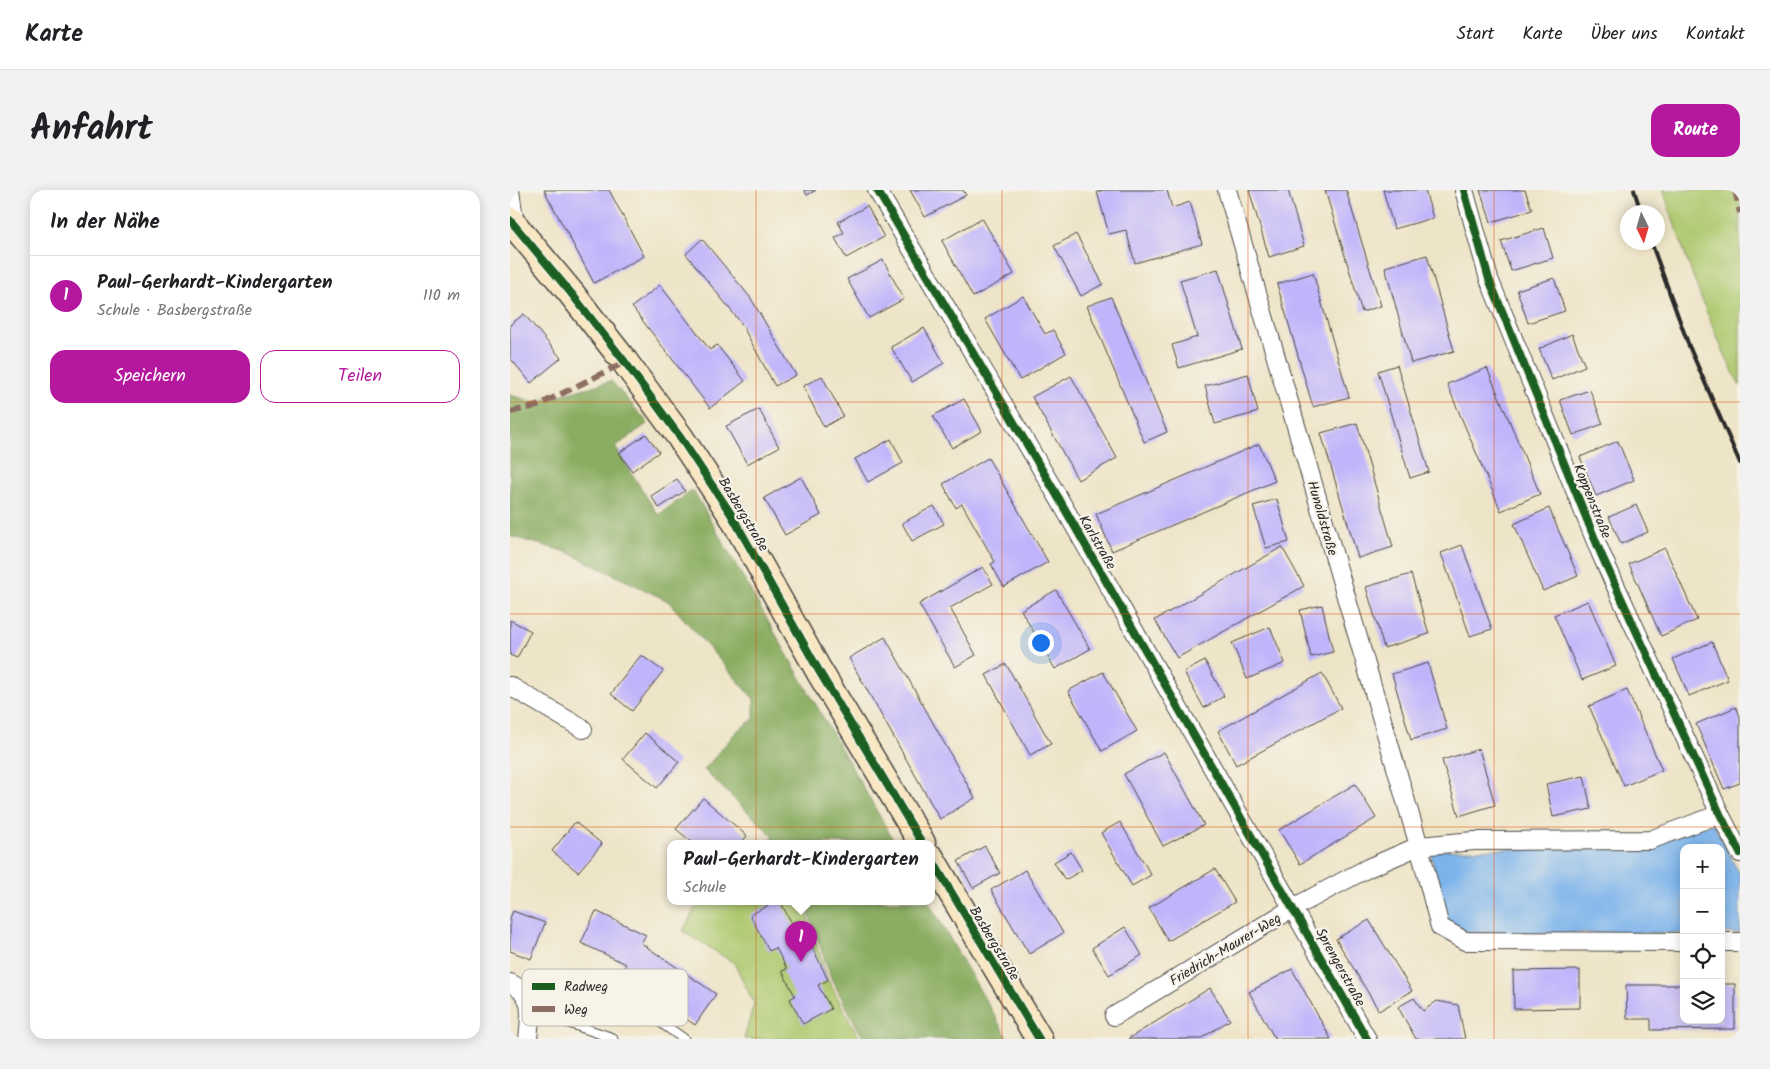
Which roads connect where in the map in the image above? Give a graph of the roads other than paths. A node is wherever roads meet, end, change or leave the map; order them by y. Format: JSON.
{"nodes":[{"id":1,"x":877,"y":190,"type":"edge"},
{"id":2,"x":1227,"y":190,"type":"edge"},
{"id":3,"x":1464,"y":190,"type":"edge"},
{"id":4,"x":510,"y":191,"type":"edge"},
{"id":5,"x":512,"y":222,"type":"edge"},
{"id":6,"x":510,"y":686,"type":"edge"},
{"id":7,"x":583,"y":729,"type":"dead end"},
{"id":8,"x":1720,"y":814,"type":"junction"},
{"id":9,"x":920,"y":840,"type":"edge"},
{"id":10,"x":1419,"y":846,"type":"junction"},
{"id":11,"x":1740,"y":853,"type":"edge"},
{"id":12,"x":935,"y":865,"type":"edge"},
{"id":13,"x":1293,"y":908,"type":"junction"},
{"id":14,"x":1680,"y":942,"type":"edge"},
{"id":15,"x":1725,"y":942,"type":"edge"},
{"id":16,"x":1740,"y":942,"type":"edge"},
{"id":17,"x":510,"y":983,"type":"edge"},
{"id":18,"x":522,"y":993,"type":"edge"},
{"id":19,"x":1114,"y":1016,"type":"dead end"},
{"id":20,"x":528,"y":1026,"type":"edge"},
{"id":21,"x":585,"y":1026,"type":"edge"},
{"id":22,"x":666,"y":1026,"type":"edge"},
{"id":23,"x":528,"y":1039,"type":"edge"},
{"id":24,"x":613,"y":1039,"type":"edge"},
{"id":25,"x":684,"y":1039,"type":"edge"},
{"id":26,"x":1039,"y":1039,"type":"edge"},
{"id":27,"x":1367,"y":1039,"type":"edge"}],
"edges":[{"from":1,"to":13,"type":"street","name":"Karlstraße"},
{"from":2,"to":10,"type":"street","name":"Hunoldstraße"},
{"from":3,"to":8,"type":"street","name":"Koppenstraße"},
{"from":4,"to":5,"type":"street","name":"Basbergstraße"},
{"from":5,"to":9,"type":"main road","name":"Basbergstraße"},
{"from":6,"to":7,"type":"street"},
{"from":8,"to":10,"type":"street","name":"Friedrich-Maurer-Weg"},
{"from":8,"to":11,"type":"street"},
{"from":10,"to":13,"type":"street","name":"Friedrich-Maurer-Weg"},
{"from":10,"to":14,"type":"street"},
{"from":12,"to":26,"type":"main road","name":"Basbergstraße"},
{"from":13,"to":19,"type":"street","name":"Friedrich-Maurer-Weg"},
{"from":13,"to":27,"type":"street","name":"Sprengerstraße"},
{"from":15,"to":16,"type":"street"},
{"from":17,"to":18,"type":"street"},
{"from":20,"to":23,"type":"street"},
{"from":21,"to":24,"type":"lane"},
{"from":22,"to":25,"type":"lane"}]}
